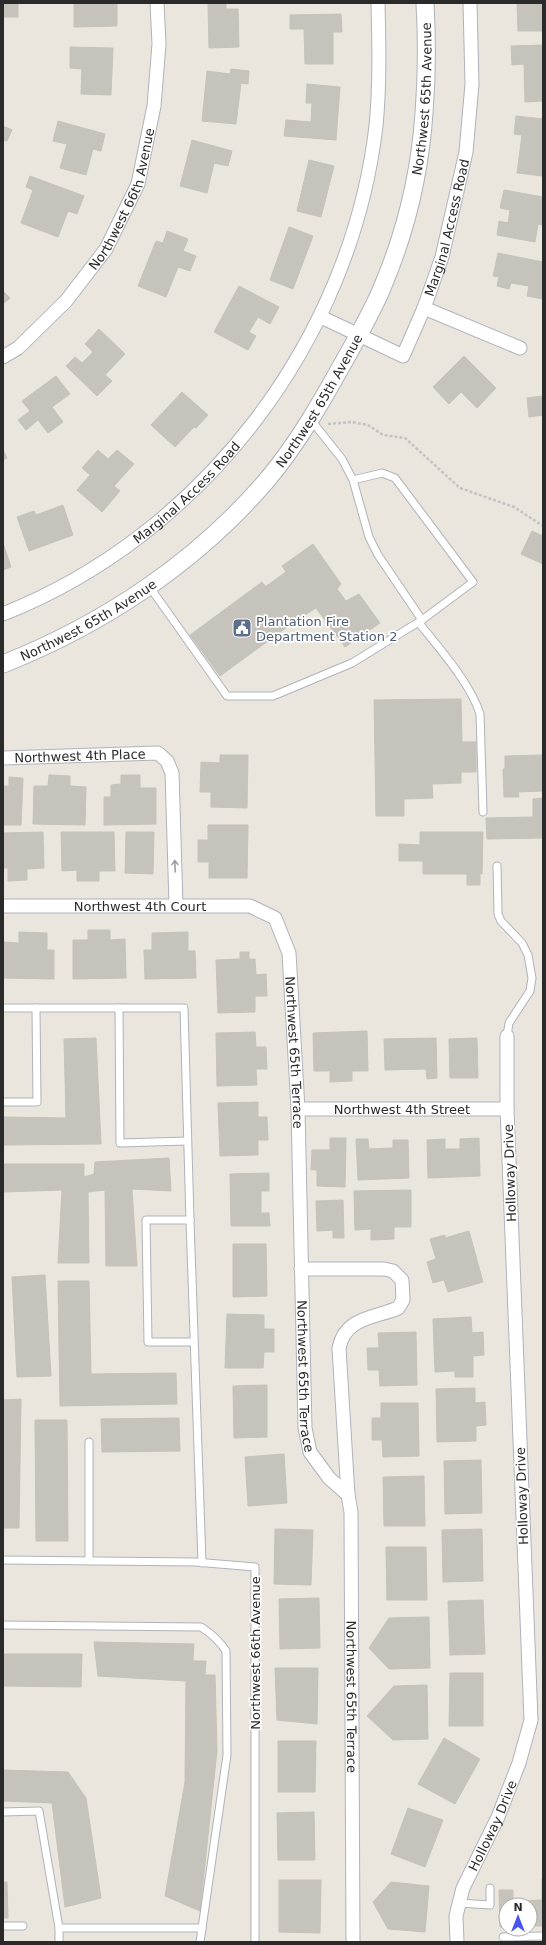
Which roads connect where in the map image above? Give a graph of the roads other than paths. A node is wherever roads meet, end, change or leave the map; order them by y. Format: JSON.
{"nodes":[{"id":1,"x":157,"y":3,"type":"edge"},
{"id":2,"x":378,"y":3,"type":"edge"},
{"id":3,"x":425,"y":3,"type":"edge"},
{"id":4,"x":470,"y":3,"type":"edge"},
{"id":5,"x":424,"y":308,"type":"junction"},
{"id":6,"x":321,"y":317,"type":"junction"},
{"id":7,"x":359,"y":335,"type":"junction"},
{"id":8,"x":520,"y":348,"type":"dead end"},
{"id":9,"x":3,"y":357,"type":"edge"},
{"id":10,"x":311,"y":420,"type":"junction"},
{"id":11,"x":353,"y":480,"type":"junction"},
{"id":12,"x":149,"y":586,"type":"junction"},
{"id":13,"x":3,"y":614,"type":"edge"},
{"id":14,"x":420,"y":621,"type":"junction"},
{"id":15,"x":3,"y":664,"type":"edge"},
{"id":16,"x":3,"y":758,"type":"edge"},
{"id":17,"x":483,"y":812,"type":"dead end"},
{"id":18,"x":497,"y":866,"type":"dead end"},
{"id":19,"x":3,"y":906,"type":"edge"},
{"id":20,"x":176,"y":906,"type":"junction"},
{"id":21,"x":275,"y":918,"type":"joint"},
{"id":22,"x":3,"y":1008,"type":"edge"},
{"id":23,"x":36,"y":1008,"type":"junction"},
{"id":24,"x":119,"y":1008,"type":"junction"},
{"id":25,"x":507,"y":1036,"type":"joint"},
{"id":26,"x":3,"y":1102,"type":"edge"},
{"id":27,"x":298,"y":1109,"type":"junction"},
{"id":28,"x":507,"y":1109,"type":"junction"},
{"id":29,"x":187,"y":1141,"type":"junction"},
{"id":30,"x":190,"y":1220,"type":"junction"},
{"id":31,"x":301,"y":1269,"type":"junction"},
{"id":32,"x":194,"y":1342,"type":"junction"},
{"id":33,"x":89,"y":1442,"type":"dead end"},
{"id":34,"x":348,"y":1495,"type":"junction"},
{"id":35,"x":3,"y":1560,"type":"edge"},
{"id":36,"x":89,"y":1561,"type":"junction"},
{"id":37,"x":202,"y":1563,"type":"junction"},
{"id":38,"x":3,"y":1625,"type":"edge"},
{"id":39,"x":3,"y":1812,"type":"edge"},
{"id":40,"x":490,"y":1888,"type":"dead end"},
{"id":41,"x":459,"y":1903,"type":"junction"},
{"id":42,"x":3,"y":1926,"type":"edge"},
{"id":43,"x":24,"y":1926,"type":"dead end"},
{"id":44,"x":59,"y":1928,"type":"junction"},
{"id":45,"x":202,"y":1928,"type":"junction"},
{"id":46,"x":543,"y":1937,"type":"edge"},
{"id":47,"x":59,"y":1942,"type":"edge"},
{"id":48,"x":200,"y":1942,"type":"edge"},
{"id":49,"x":254,"y":1942,"type":"edge"},
{"id":50,"x":353,"y":1942,"type":"edge"},
{"id":51,"x":457,"y":1942,"type":"edge"},
{"id":52,"x":539,"y":1942,"type":"edge"}],
"edges":[{"from":1,"to":9,"type":"street","name":"Northwest 66th Avenue"},
{"from":2,"to":6,"type":"street","name":"Marginal Access Road"},
{"from":3,"to":7,"type":"street","name":"Northwest 65th Avenue"},
{"from":4,"to":5,"type":"street","name":"Marginal Access Road"},
{"from":5,"to":7,"type":"street","name":"Marginal Access Road"},
{"from":5,"to":8,"type":"street"},
{"from":6,"to":7,"type":"street","name":"Marginal Access Road"},
{"from":6,"to":13,"type":"street","name":"Marginal Access Road"},
{"from":7,"to":10,"type":"street","name":"Northwest 65th Avenue"},
{"from":10,"to":11,"type":"lane"},
{"from":10,"to":12,"type":"street","name":"Northwest 65th Avenue"},
{"from":11,"to":14,"type":"lane"},
{"from":11,"to":14,"type":"lane"},
{"from":12,"to":14,"type":"lane"},
{"from":12,"to":15,"type":"street","name":"Northwest 65th Avenue"},
{"from":14,"to":17,"type":"lane"},
{"from":20,"to":16,"type":"street","name":"Northwest 4th Place","one_way":true},
{"from":18,"to":25,"type":"lane"},
{"from":19,"to":20,"type":"street","name":"Northwest 4th Court"},
{"from":20,"to":21,"type":"street","name":"Northwest 4th Court"},
{"from":21,"to":27,"type":"street","name":"Northwest 65th Terrace"},
{"from":22,"to":23,"type":"lane"},
{"from":23,"to":24,"type":"lane"},
{"from":23,"to":26,"type":"lane"},
{"from":24,"to":29,"type":"lane"},
{"from":24,"to":29,"type":"lane"},
{"from":25,"to":28,"type":"street","name":"Holloway Drive"},
{"from":27,"to":28,"type":"street","name":"Northwest 4th Street"},
{"from":27,"to":31,"type":"street","name":"Northwest 65th Terrace"},
{"from":28,"to":41,"type":"street","name":"Holloway Drive"},
{"from":29,"to":30,"type":"lane"},
{"from":30,"to":32,"type":"lane"},
{"from":30,"to":32,"type":"lane"},
{"from":31,"to":34,"type":"street","name":"Northwest 65th Terrace"},
{"from":31,"to":34,"type":"street"},
{"from":32,"to":37,"type":"lane"},
{"from":33,"to":36,"type":"lane"},
{"from":34,"to":50,"type":"street","name":"Northwest 65th Terrace"},
{"from":35,"to":36,"type":"lane","name":"Northwest 66th Avenue"},
{"from":36,"to":37,"type":"lane","name":"Northwest 66th Avenue"},
{"from":37,"to":49,"type":"lane","name":"Northwest 66th Avenue"},
{"from":38,"to":45,"type":"lane"},
{"from":39,"to":44,"type":"lane"},
{"from":40,"to":41,"type":"lane"},
{"from":41,"to":51,"type":"street","name":"Holloway Drive"},
{"from":42,"to":43,"type":"lane"},
{"from":44,"to":45,"type":"lane"},
{"from":44,"to":47,"type":"lane"},
{"from":45,"to":48,"type":"lane"},
{"from":46,"to":52,"type":"lane"}]}
